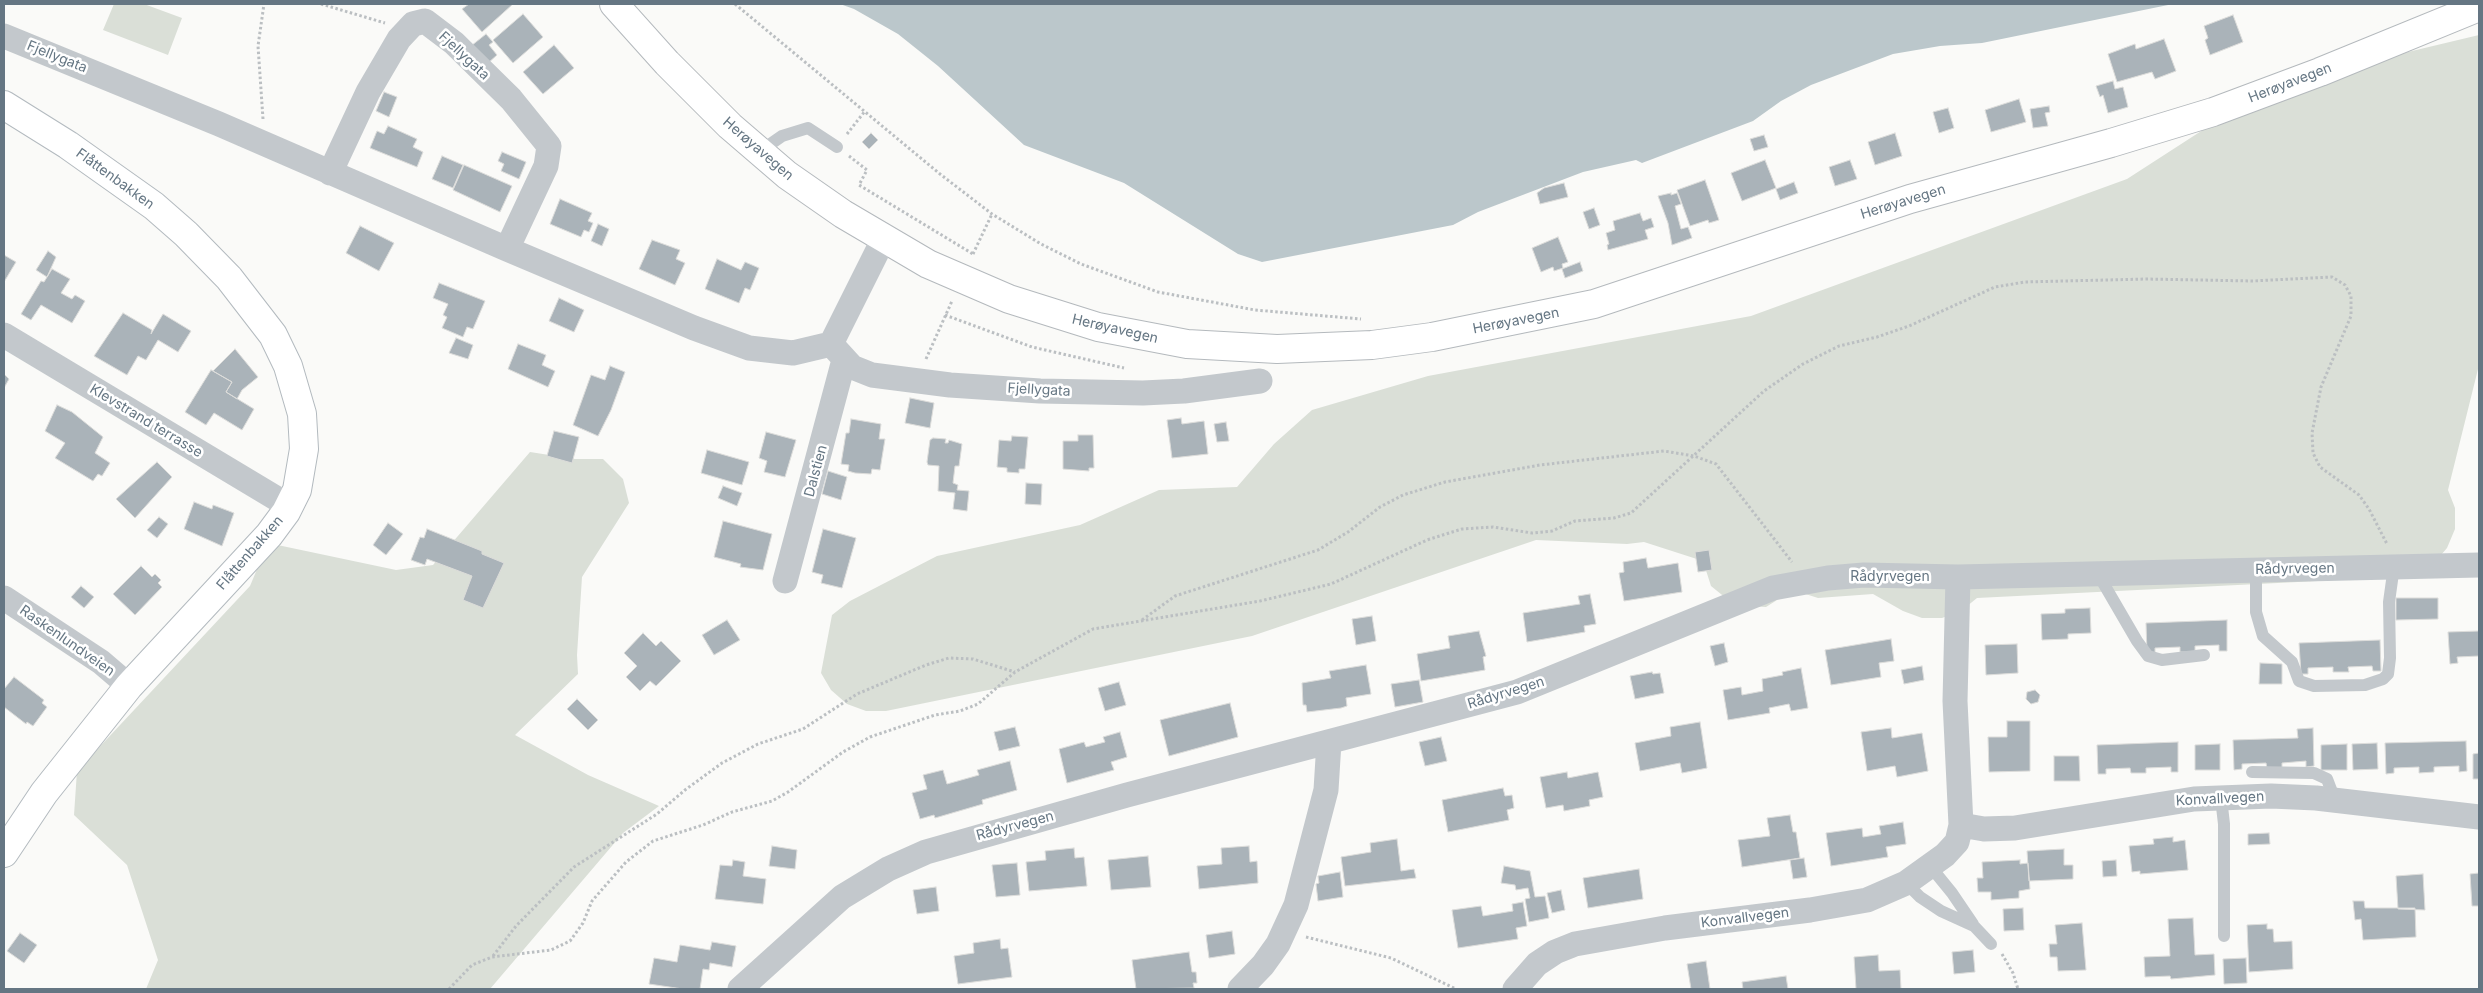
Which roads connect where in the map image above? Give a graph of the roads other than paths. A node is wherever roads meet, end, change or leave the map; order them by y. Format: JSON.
{"nodes":[{"id":1,"x":614,"y":4,"type":"edge"},
{"id":2,"x":2479,"y":7,"type":"edge"},
{"id":3,"x":4,"y":36,"type":"edge"},
{"id":4,"x":4,"y":105,"type":"edge"},
{"id":5,"x":837,"y":146,"type":"road end"},
{"id":6,"x":759,"y":152,"type":"junction"},
{"id":7,"x":330,"y":173,"type":"junction"},
{"id":8,"x":883,"y":240,"type":"junction"},
{"id":9,"x":507,"y":249,"type":"junction"},
{"id":10,"x":4,"y":335,"type":"edge"},
{"id":11,"x":838,"y":352,"type":"junction"},
{"id":12,"x":1260,"y":382,"type":"dead end"},
{"id":13,"x":289,"y":506,"type":"junction"},
{"id":14,"x":2479,"y":565,"type":"edge"},
{"id":15,"x":2394,"y":566,"type":"junction"},
{"id":16,"x":2256,"y":570,"type":"junction"},
{"id":17,"x":2098,"y":574,"type":"junction"},
{"id":18,"x":1958,"y":578,"type":"junction"},
{"id":19,"x":785,"y":581,"type":"dead end"},
{"id":20,"x":4,"y":598,"type":"edge"},
{"id":21,"x":2204,"y":655,"type":"dead end"},
{"id":22,"x":129,"y":686,"type":"junction"},
{"id":23,"x":1329,"y":742,"type":"junction"},
{"id":24,"x":2252,"y":772,"type":"dead end"},
{"id":25,"x":2221,"y":798,"type":"junction"},
{"id":26,"x":2335,"y":800,"type":"junction"},
{"id":27,"x":2479,"y":817,"type":"edge"},
{"id":28,"x":1961,"y":825,"type":"junction"},
{"id":29,"x":4,"y":853,"type":"edge"},
{"id":30,"x":1930,"y":866,"type":"junction"},
{"id":31,"x":1906,"y":884,"type":"junction"},
{"id":32,"x":1974,"y":926,"type":"junction"},
{"id":33,"x":2224,"y":936,"type":"dead end"},
{"id":34,"x":1991,"y":944,"type":"road end"},
{"id":35,"x":740,"y":989,"type":"edge"},
{"id":36,"x":1240,"y":989,"type":"edge"},
{"id":37,"x":1515,"y":989,"type":"edge"}],
"edges":[{"from":1,"to":6,"type":"main road","name":"Herøyavegen"},
{"from":2,"to":8,"type":"main road","name":"Herøyavegen"},
{"from":3,"to":7,"type":"street","name":"Fjellygata"},
{"from":4,"to":13,"type":"main road","name":"Flåttenbakken"},
{"from":5,"to":6,"type":"lane"},
{"from":6,"to":8,"type":"main road","name":"Herøyavegen"},
{"from":7,"to":9,"type":"street","name":"Fjellygata"},
{"from":7,"to":9,"type":"street","name":"Fjellygata"},
{"from":8,"to":11,"type":"street"},
{"from":9,"to":11,"type":"street","name":"Fjellygata"},
{"from":10,"to":13,"type":"street","name":"Klevstrand terrasse"},
{"from":11,"to":12,"type":"street","name":"Fjellygata"},
{"from":11,"to":19,"type":"street","name":"Dalstien"},
{"from":13,"to":22,"type":"main road","name":"Flåttenbakken"},
{"from":14,"to":15,"type":"street","name":"Rådyrvegen"},
{"from":15,"to":16,"type":"street","name":"Rådyrvegen"},
{"from":15,"to":16,"type":"lane"},
{"from":16,"to":17,"type":"street","name":"Rådyrvegen"},
{"from":17,"to":18,"type":"street","name":"Rådyrvegen"},
{"from":17,"to":21,"type":"lane"},
{"from":18,"to":23,"type":"street","name":"Rådyrvegen"},
{"from":18,"to":28,"type":"street","name":"Konvallvegen"},
{"from":20,"to":22,"type":"street","name":"Raskenlundveien"},
{"from":22,"to":29,"type":"main road","name":"Flåttenbakken"},
{"from":23,"to":35,"type":"street","name":"Rådyrvegen"},
{"from":23,"to":36,"type":"street"},
{"from":24,"to":26,"type":"lane"},
{"from":25,"to":26,"type":"street","name":"Konvallvegen"},
{"from":25,"to":28,"type":"street","name":"Konvallvegen"},
{"from":25,"to":33,"type":"lane"},
{"from":26,"to":27,"type":"street","name":"Konvallvegen"},
{"from":28,"to":30,"type":"street","name":"Konvallvegen"},
{"from":30,"to":31,"type":"street","name":"Konvallvegen"},
{"from":30,"to":32,"type":"lane"},
{"from":31,"to":32,"type":"lane"},
{"from":31,"to":37,"type":"street","name":"Konvallvegen"},
{"from":32,"to":34,"type":"lane"}]}
